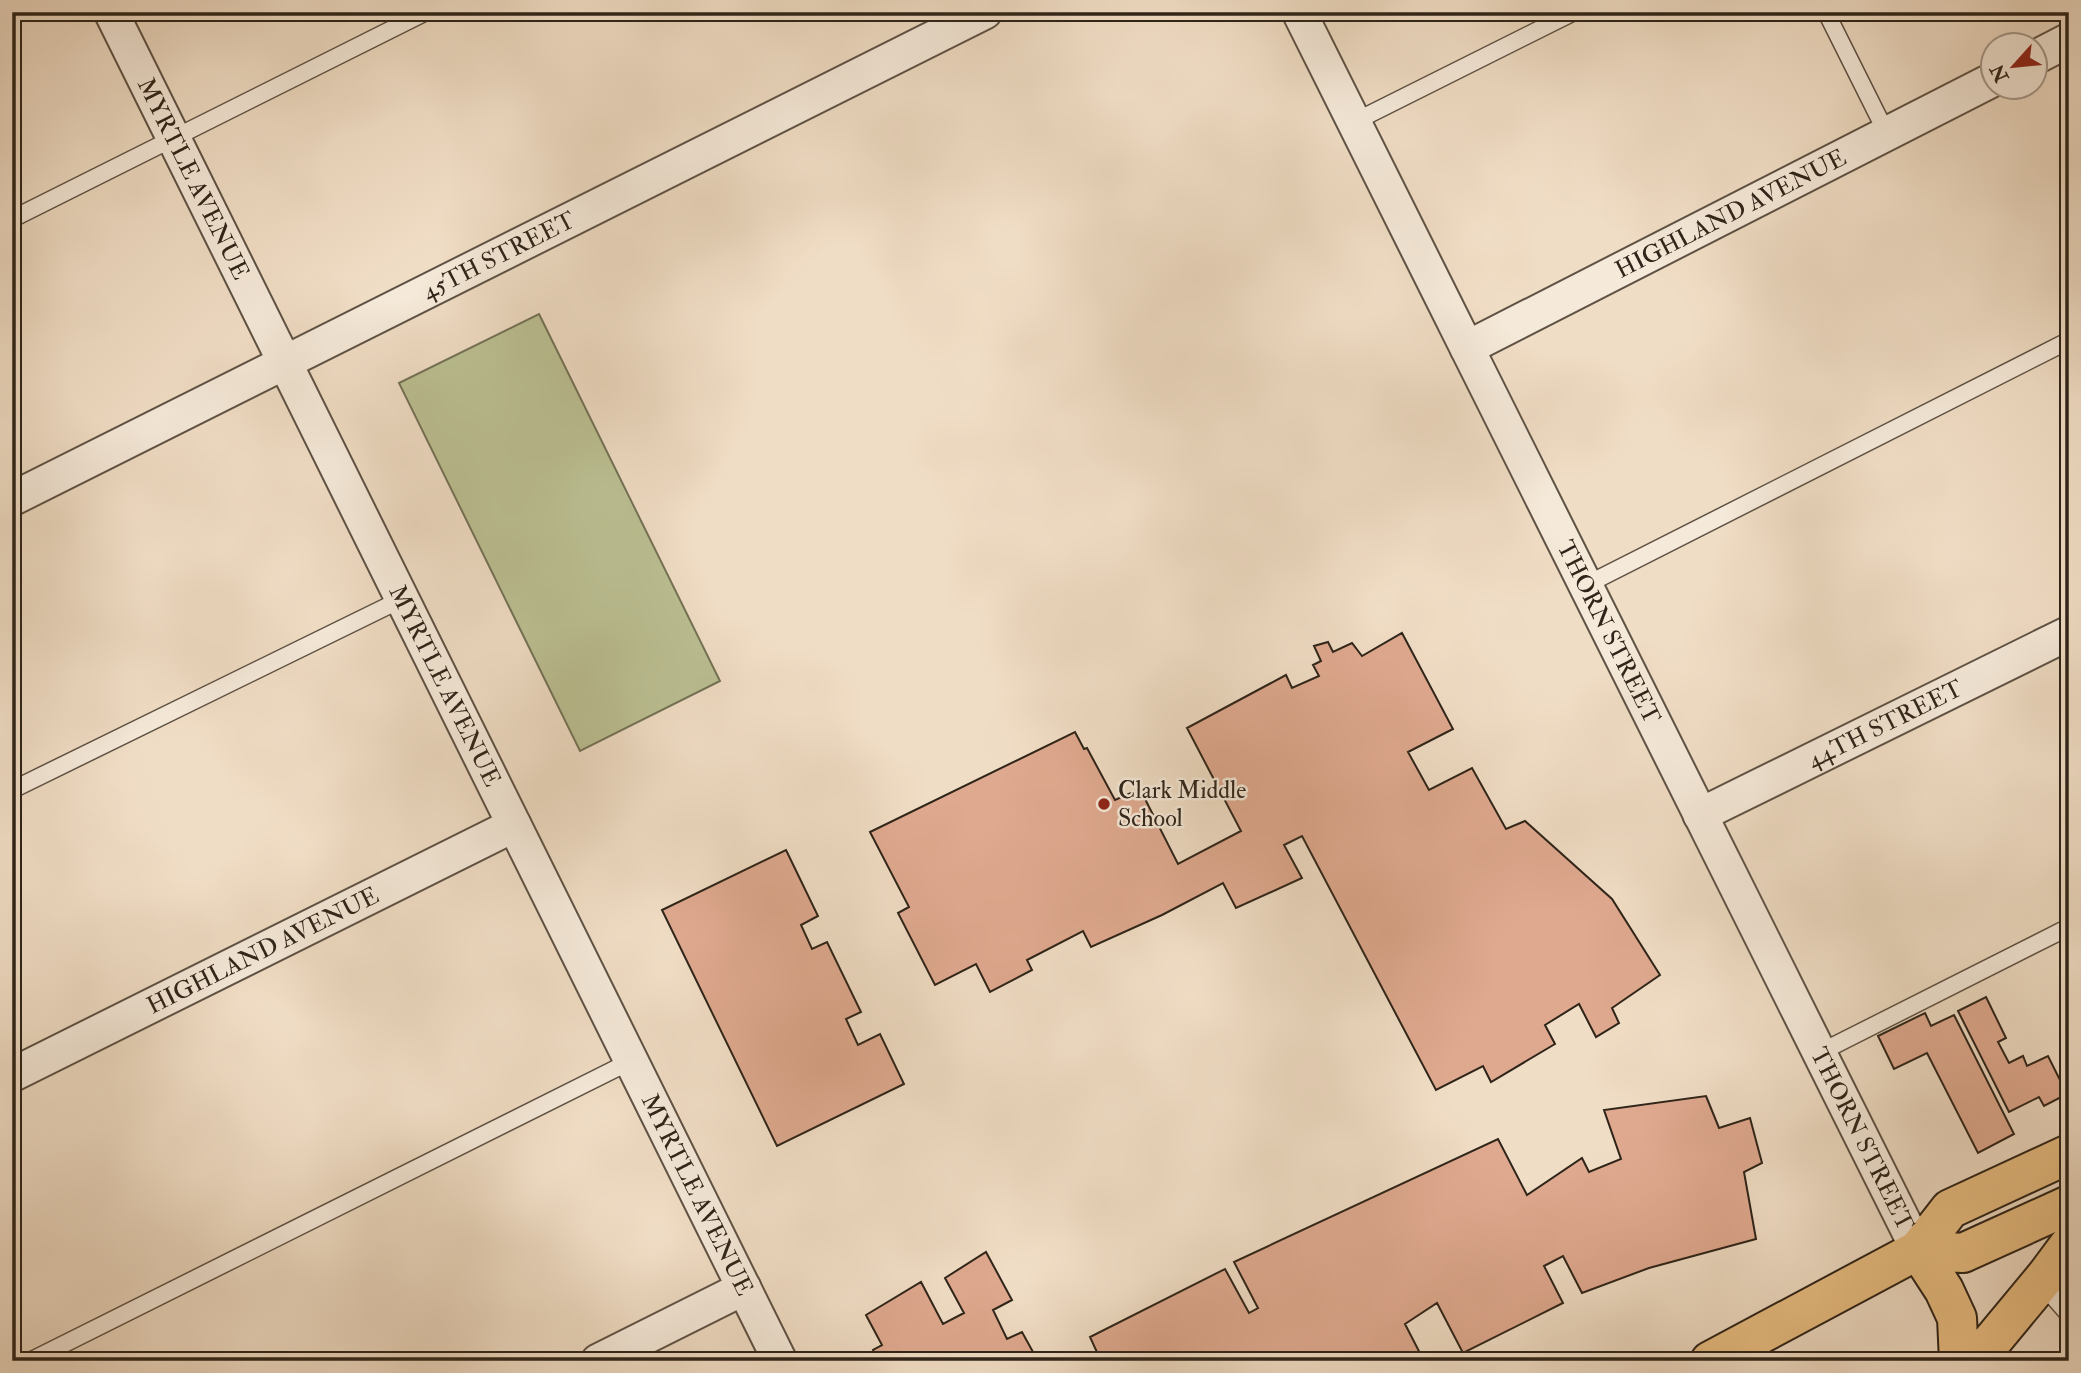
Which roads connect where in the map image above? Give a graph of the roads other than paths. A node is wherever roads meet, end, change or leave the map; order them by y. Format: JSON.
{"nodes":[{"id":1,"x":111,"y":12,"type":"edge"},
{"id":2,"x":426,"y":12,"type":"edge"},
{"id":3,"x":985,"y":12,"type":"edge"},
{"id":4,"x":1299,"y":12,"type":"edge"},
{"id":5,"x":1574,"y":12,"type":"edge"},
{"id":6,"x":1826,"y":12,"type":"edge"},
{"id":7,"x":2069,"y":40,"type":"edge"},
{"id":8,"x":2050,"y":50,"type":"edge"},
{"id":9,"x":1980,"y":86,"type":"edge"},
{"id":10,"x":1354,"y":122,"type":"junction"},
{"id":11,"x":1887,"y":134,"type":"junction"},
{"id":12,"x":174,"y":139,"type":"junction"},
{"id":13,"x":12,"y":219,"type":"edge"},
{"id":14,"x":2064,"y":343,"type":"dead end"},
{"id":15,"x":1467,"y":348,"type":"junction"},
{"id":16,"x":285,"y":363,"type":"junction"},
{"id":17,"x":12,"y":499,"type":"edge"},
{"id":18,"x":1586,"y":585,"type":"junction"},
{"id":19,"x":402,"y":599,"type":"junction"},
{"id":20,"x":2069,"y":633,"type":"edge"},
{"id":21,"x":12,"y":790,"type":"edge"},
{"id":22,"x":1700,"y":815,"type":"junction"},
{"id":23,"x":514,"y":825,"type":"junction"},
{"id":24,"x":2069,"y":927,"type":"edge"},
{"id":25,"x":1819,"y":1053,"type":"junction"},
{"id":26,"x":631,"y":1061,"type":"junction"},
{"id":27,"x":12,"y":1075,"type":"edge"},
{"id":28,"x":2069,"y":1154,"type":"edge"},
{"id":29,"x":2069,"y":1205,"type":"edge"},
{"id":30,"x":2069,"y":1245,"type":"edge"},
{"id":31,"x":1918,"y":1250,"type":"junction"},
{"id":32,"x":2046,"y":1276,"type":"junction"},
{"id":33,"x":744,"y":1289,"type":"junction"},
{"id":34,"x":2069,"y":1315,"type":"edge"},
{"id":35,"x":30,"y":1361,"type":"edge"},
{"id":36,"x":598,"y":1361,"type":"edge"},
{"id":37,"x":780,"y":1361,"type":"edge"},
{"id":38,"x":1710,"y":1361,"type":"edge"},
{"id":39,"x":1959,"y":1361,"type":"edge"},
{"id":40,"x":1974,"y":1361,"type":"edge"}],
"edges":[{"from":1,"to":12,"type":"street","name":"MYRTLE AVENUE"},
{"from":2,"to":12,"type":"lane"},
{"from":3,"to":16,"type":"street","name":"45TH STREET"},
{"from":4,"to":10,"type":"street","name":"THORN STREET"},
{"from":5,"to":10,"type":"lane"},
{"from":6,"to":11,"type":"lane"},
{"from":7,"to":8,"type":"street"},
{"from":9,"to":11,"type":"street","name":"HIGHLAND AVENUE"},
{"from":10,"to":15,"type":"street","name":"THORN STREET"},
{"from":11,"to":15,"type":"street","name":"HIGHLAND AVENUE"},
{"from":12,"to":13,"type":"lane"},
{"from":12,"to":16,"type":"street","name":"MYRTLE AVENUE"},
{"from":14,"to":18,"type":"lane"},
{"from":15,"to":18,"type":"street","name":"THORN STREET"},
{"from":16,"to":17,"type":"street","name":"45TH STREET"},
{"from":16,"to":19,"type":"street","name":"MYRTLE AVENUE"},
{"from":18,"to":22,"type":"street","name":"THORN STREET"},
{"from":19,"to":21,"type":"lane"},
{"from":19,"to":23,"type":"street","name":"MYRTLE AVENUE"},
{"from":20,"to":22,"type":"street","name":"44TH STREET"},
{"from":22,"to":25,"type":"street","name":"THORN STREET"},
{"from":23,"to":26,"type":"street","name":"MYRTLE AVENUE"},
{"from":23,"to":27,"type":"street","name":"HIGHLAND AVENUE"},
{"from":24,"to":25,"type":"lane"},
{"from":25,"to":31,"type":"street","name":"THORN STREET"},
{"from":26,"to":33,"type":"street","name":"MYRTLE AVENUE"},
{"from":26,"to":35,"type":"lane"},
{"from":28,"to":31,"type":"main road"},
{"from":29,"to":31,"type":"main road"},
{"from":30,"to":32,"type":"main road"},
{"from":31,"to":38,"type":"main road"},
{"from":31,"to":39,"type":"main road"},
{"from":32,"to":34,"type":"lane"},
{"from":32,"to":40,"type":"main road"},
{"from":33,"to":36,"type":"street"},
{"from":33,"to":37,"type":"street","name":"MYRTLE AVENUE"}]}
